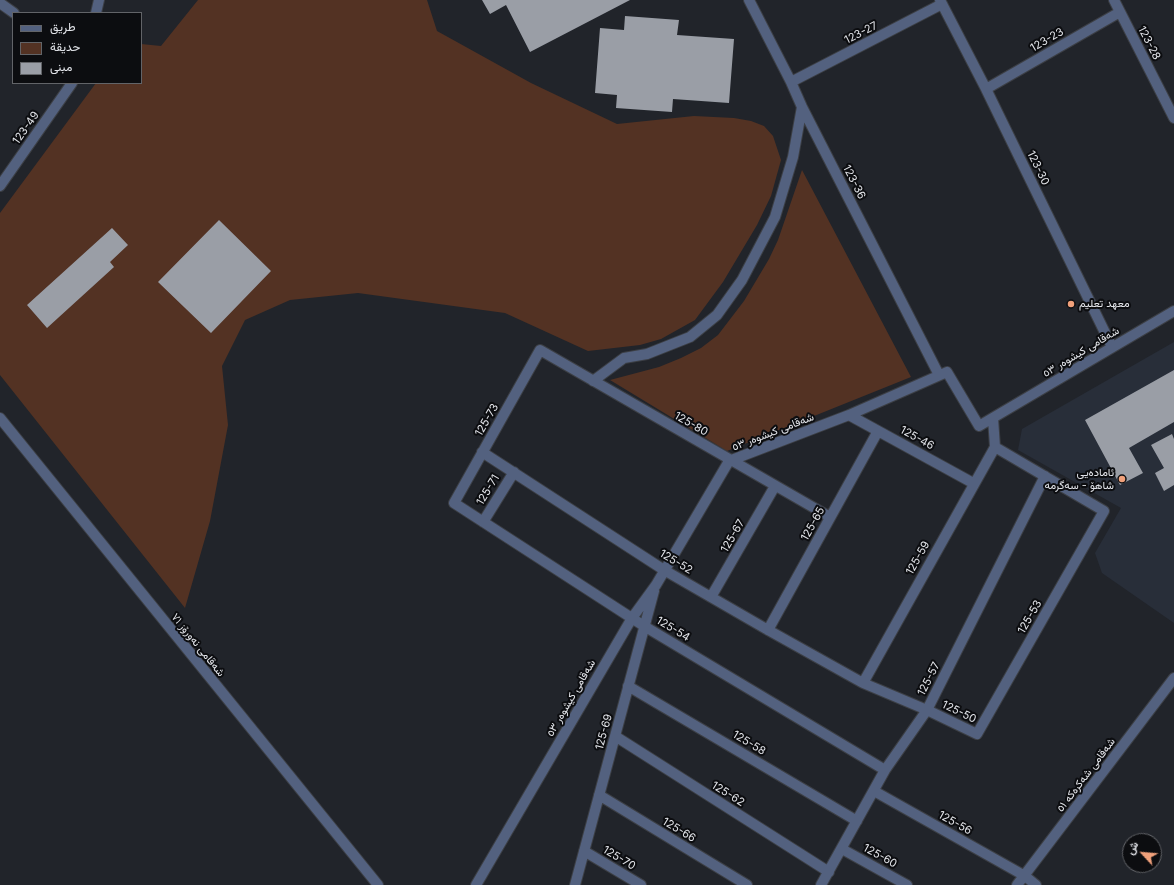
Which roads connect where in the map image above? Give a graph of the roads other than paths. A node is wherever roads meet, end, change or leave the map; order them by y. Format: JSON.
{"nodes":[{"id":1,"x":99,"y":0,"type":"edge"},
{"id":2,"x":749,"y":0,"type":"edge"},
{"id":3,"x":1114,"y":0,"type":"edge"},
{"id":4,"x":941,"y":2,"type":"edge"},
{"id":5,"x":0,"y":3,"type":"edge"},
{"id":6,"x":13,"y":12,"type":"edge"},
{"id":7,"x":96,"y":12,"type":"edge"},
{"id":8,"x":1120,"y":12,"type":"junction"},
{"id":9,"x":791,"y":82,"type":"junction"},
{"id":10,"x":71,"y":84,"type":"edge"},
{"id":11,"x":986,"y":89,"type":"junction"},
{"id":12,"x":802,"y":107,"type":"junction"},
{"id":13,"x":1174,"y":118,"type":"edge"},
{"id":14,"x":0,"y":186,"type":"edge"},
{"id":15,"x":1174,"y":311,"type":"edge"},
{"id":16,"x":1112,"y":347,"type":"junction"},
{"id":17,"x":540,"y":350,"type":"joint"},
{"id":18,"x":939,"y":375,"type":"junction"},
{"id":19,"x":593,"y":380,"type":"junction"},
{"id":20,"x":849,"y":415,"type":"junction"},
{"id":21,"x":0,"y":418,"type":"edge"},
{"id":22,"x":993,"y":418,"type":"junction"},
{"id":23,"x":878,"y":431,"type":"junction"},
{"id":24,"x":995,"y":447,"type":"junction"},
{"id":25,"x":482,"y":452,"type":"junction"},
{"id":26,"x":729,"y":461,"type":"junction"},
{"id":27,"x":514,"y":472,"type":"junction"},
{"id":28,"x":1046,"y":476,"type":"junction"},
{"id":29,"x":973,"y":483,"type":"junction"},
{"id":30,"x":775,"y":486,"type":"junction"},
{"id":31,"x":454,"y":502,"type":"joint"},
{"id":32,"x":830,"y":517,"type":"junction"},
{"id":33,"x":483,"y":522,"type":"junction"},
{"id":34,"x":664,"y":570,"type":"junction"},
{"id":35,"x":656,"y":585,"type":"junction"},
{"id":36,"x":712,"y":597,"type":"junction"},
{"id":37,"x":632,"y":618,"type":"junction"},
{"id":38,"x":644,"y":626,"type":"junction"},
{"id":39,"x":768,"y":630,"type":"junction"},
{"id":40,"x":1174,"y":678,"type":"edge"},
{"id":41,"x":863,"y":682,"type":"junction"},
{"id":42,"x":628,"y":686,"type":"junction"},
{"id":43,"x":927,"y":710,"type":"junction"},
{"id":44,"x":977,"y":734,"type":"joint"},
{"id":45,"x":615,"y":736,"type":"junction"},
{"id":46,"x":885,"y":770,"type":"junction"},
{"id":47,"x":874,"y":791,"type":"junction"},
{"id":48,"x":599,"y":795,"type":"junction"},
{"id":49,"x":857,"y":821,"type":"junction"},
{"id":50,"x":842,"y":849,"type":"junction"},
{"id":51,"x":584,"y":851,"type":"junction"},
{"id":52,"x":829,"y":872,"type":"junction"},
{"id":53,"x":1025,"y":876,"type":"junction"},
{"id":54,"x":378,"y":885,"type":"edge"},
{"id":55,"x":476,"y":885,"type":"edge"},
{"id":56,"x":575,"y":885,"type":"edge"},
{"id":57,"x":641,"y":885,"type":"edge"},
{"id":58,"x":747,"y":885,"type":"edge"},
{"id":59,"x":821,"y":885,"type":"edge"},
{"id":60,"x":907,"y":885,"type":"edge"},
{"id":61,"x":1017,"y":885,"type":"edge"},
{"id":62,"x":1036,"y":885,"type":"edge"}],
"edges":[{"from":1,"to":7,"type":"street"},
{"from":2,"to":9,"type":"street","name":"123-36"},
{"from":3,"to":8,"type":"street","name":"123-28"},
{"from":4,"to":9,"type":"street","name":"123-27"},
{"from":4,"to":11,"type":"street","name":"123-30"},
{"from":5,"to":6,"type":"street"},
{"from":8,"to":11,"type":"street","name":"123-23"},
{"from":8,"to":13,"type":"street","name":"123-28"},
{"from":9,"to":12,"type":"street","name":"123-36"},
{"from":10,"to":14,"type":"street","name":"123-49"},
{"from":11,"to":16,"type":"street","name":"123-30"},
{"from":12,"to":18,"type":"street","name":"123-36"},
{"from":12,"to":19,"type":"street"},
{"from":15,"to":16,"type":"street","name":"شەقامی کیشوەر ٥٣"},
{"from":16,"to":22,"type":"street","name":"شەقامی کیشوەر ٥٣"},
{"from":17,"to":19,"type":"street","name":"125-80"},
{"from":17,"to":25,"type":"street","name":"125-73"},
{"from":18,"to":20,"type":"street","name":"شەقامی کیشوەر ٥٣"},
{"from":18,"to":22,"type":"street","name":"شەقامی کیشوەر ٥٣"},
{"from":19,"to":26,"type":"street","name":"125-80"},
{"from":20,"to":23,"type":"street","name":"125-46"},
{"from":20,"to":26,"type":"street","name":"شەقامی کیشوەر ٥٣"},
{"from":21,"to":54,"type":"street","name":"شەقامی نەورۆز ٧١"},
{"from":22,"to":24,"type":"street"},
{"from":23,"to":29,"type":"street","name":"125-46"},
{"from":23,"to":32,"type":"street","name":"125-65"},
{"from":24,"to":28,"type":"street"},
{"from":24,"to":29,"type":"street","name":"125-59"},
{"from":25,"to":27,"type":"street","name":"125-52"},
{"from":25,"to":31,"type":"street","name":"125-73"},
{"from":26,"to":30,"type":"street","name":"125-80"},
{"from":26,"to":34,"type":"street","name":"شەقامی کیشوەر ٥٣"},
{"from":27,"to":33,"type":"street","name":"125-71"},
{"from":27,"to":34,"type":"street","name":"125-52"},
{"from":28,"to":43,"type":"street","name":"125-57"},
{"from":28,"to":44,"type":"street","name":"125-53"},
{"from":29,"to":41,"type":"street","name":"125-59"},
{"from":30,"to":32,"type":"street","name":"125-80"},
{"from":30,"to":36,"type":"street","name":"125-67"},
{"from":31,"to":33,"type":"street","name":"125-54"},
{"from":32,"to":39,"type":"street","name":"125-65"},
{"from":33,"to":37,"type":"street","name":"125-54"},
{"from":34,"to":35,"type":"street","name":"شەقامی کیشوەر ٥٣"},
{"from":34,"to":36,"type":"street","name":"125-52"},
{"from":35,"to":37,"type":"street","name":"شەقامی کیشوەر ٥٣"},
{"from":35,"to":38,"type":"street","name":"125-69"},
{"from":36,"to":39,"type":"street","name":"125-52"},
{"from":37,"to":38,"type":"street","name":"125-54"},
{"from":37,"to":55,"type":"street","name":"شەقامی کیشوەر ٥٣"},
{"from":38,"to":42,"type":"street","name":"125-69"},
{"from":38,"to":46,"type":"street","name":"125-54"},
{"from":39,"to":41,"type":"street","name":"125-52"},
{"from":40,"to":53,"type":"street","name":"شەقامی شەکرەکە ٥١"},
{"from":41,"to":43,"type":"street","name":"125-50"},
{"from":42,"to":45,"type":"street","name":"125-69"},
{"from":42,"to":49,"type":"street","name":"125-58"},
{"from":43,"to":44,"type":"street","name":"125-50"},
{"from":43,"to":46,"type":"street","name":"125-57"},
{"from":45,"to":48,"type":"street","name":"125-69"},
{"from":45,"to":52,"type":"street","name":"125-62"},
{"from":46,"to":47,"type":"street","name":"125-57"},
{"from":47,"to":49,"type":"street","name":"125-57"},
{"from":47,"to":53,"type":"street","name":"125-56"},
{"from":48,"to":51,"type":"street","name":"125-69"},
{"from":48,"to":58,"type":"street","name":"125-66"},
{"from":49,"to":50,"type":"street","name":"125-57"},
{"from":50,"to":52,"type":"street","name":"125-57"},
{"from":50,"to":60,"type":"street","name":"125-60"},
{"from":51,"to":56,"type":"street","name":"125-69"},
{"from":51,"to":57,"type":"street","name":"125-70"},
{"from":52,"to":59,"type":"street","name":"125-57"},
{"from":53,"to":61,"type":"street","name":"شەقامی شەکرەکە ٥١"},
{"from":53,"to":62,"type":"street","name":"125-56"}]}
